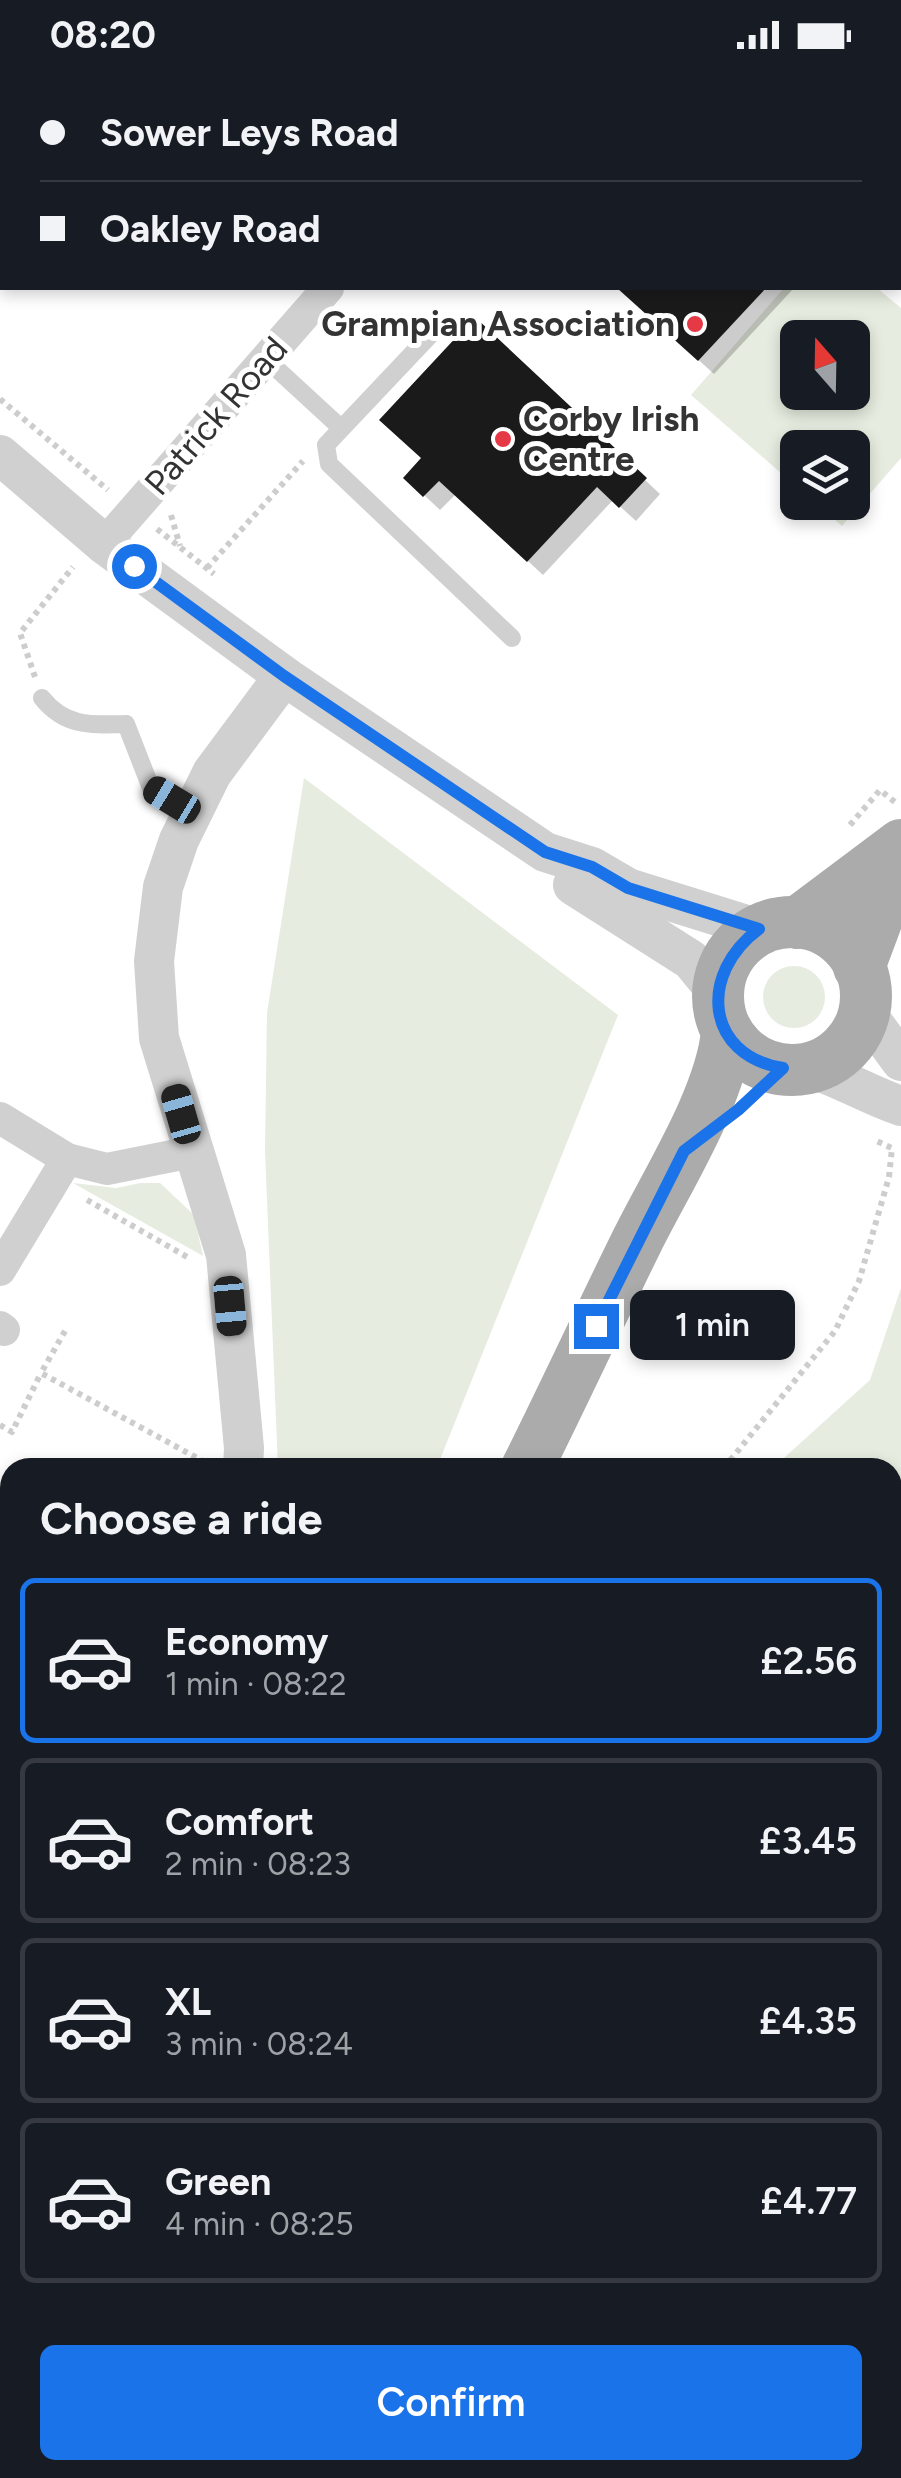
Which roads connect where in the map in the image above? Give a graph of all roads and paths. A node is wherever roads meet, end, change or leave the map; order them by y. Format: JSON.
{"nodes":[{"id":1,"x":326,"y":290,"type":"edge"},
{"id":2,"x":431,"y":334,"type":"dead end"},
{"id":3,"x":266,"y":358,"type":"junction"},
{"id":4,"x":0,"y":399,"type":"edge"},
{"id":5,"x":342,"y":428,"type":"junction"},
{"id":6,"x":327,"y":451,"type":"junction"},
{"id":7,"x":0,"y":455,"type":"edge"},
{"id":8,"x":133,"y":511,"type":"junction"},
{"id":9,"x":89,"y":555,"type":"junction"},
{"id":10,"x":206,"y":568,"type":"junction"},
{"id":11,"x":220,"y":578,"type":"dead end"},
{"id":12,"x":512,"y":638,"type":"dead end"},
{"id":13,"x":284,"y":676,"type":"junction"},
{"id":14,"x":42,"y":698,"type":"joint"},
{"id":15,"x":192,"y":813,"type":"junction"},
{"id":16,"x":842,"y":835,"type":"dead end"},
{"id":17,"x":900,"y":835,"type":"edge"},
{"id":18,"x":545,"y":852,"type":"junction"},
{"id":19,"x":778,"y":926,"type":"junction"},
{"id":20,"x":862,"y":989,"type":"junction"},
{"id":21,"x":722,"y":1013,"type":"junction"},
{"id":22,"x":901,"y":1061,"type":"edge"},
{"id":23,"x":795,"y":1068,"type":"junction"},
{"id":24,"x":901,"y":1106,"type":"edge"},
{"id":25,"x":0,"y":1118,"type":"edge"},
{"id":26,"x":862,"y":1134,"type":"dead end"},
{"id":27,"x":684,"y":1151,"type":"junction"},
{"id":28,"x":192,"y":1152,"type":"junction"},
{"id":29,"x":60,"y":1170,"type":"junction"},
{"id":30,"x":0,"y":1270,"type":"edge"},
{"id":31,"x":228,"y":1273,"type":"junction"},
{"id":32,"x":65,"y":1332,"type":"dead end"},
{"id":33,"x":41,"y":1373,"type":"junction"},
{"id":34,"x":0,"y":1425,"type":"edge"},
{"id":35,"x":197,"y":1458,"type":"edge"},
{"id":36,"x":244,"y":1458,"type":"edge"},
{"id":37,"x":533,"y":1458,"type":"edge"},
{"id":38,"x":732,"y":1458,"type":"edge"}],
"edges":[{"from":1,"to":3,"type":"street","name":"Patrick Road"},
{"from":2,"to":5,"type":"lane"},
{"from":3,"to":5,"type":"lane"},
{"from":3,"to":8,"type":"street","name":"Patrick Road"},
{"from":4,"to":8,"type":"path"},
{"from":5,"to":6,"type":"lane"},
{"from":6,"to":10,"type":"path"},
{"from":6,"to":12,"type":"lane"},
{"from":7,"to":9,"type":"street"},
{"from":8,"to":9,"type":"street","name":"Patrick Road"},
{"from":8,"to":10,"type":"path"},
{"from":9,"to":13,"type":"street"},
{"from":9,"to":14,"type":"path"},
{"from":10,"to":11,"type":"path"},
{"from":13,"to":15,"type":"street"},
{"from":13,"to":18,"type":"street"},
{"from":14,"to":15,"type":"lane"},
{"from":15,"to":28,"type":"street"},
{"from":16,"to":17,"type":"path"},
{"from":17,"to":19,"type":"main road"},
{"from":17,"to":20,"type":"main road"},
{"from":18,"to":19,"type":"street"},
{"from":18,"to":21,"type":"street"},
{"from":19,"to":20,"type":"main road"},
{"from":19,"to":21,"type":"main road"},
{"from":20,"to":22,"type":"street"},
{"from":20,"to":23,"type":"main road"},
{"from":21,"to":23,"type":"main road"},
{"from":21,"to":27,"type":"main road"},
{"from":23,"to":24,"type":"street"},
{"from":23,"to":27,"type":"main road"},
{"from":25,"to":29,"type":"street"},
{"from":26,"to":38,"type":"path"},
{"from":27,"to":37,"type":"main road"},
{"from":28,"to":29,"type":"street"},
{"from":28,"to":31,"type":"street"},
{"from":29,"to":30,"type":"street"},
{"from":29,"to":31,"type":"path"},
{"from":31,"to":36,"type":"street"},
{"from":32,"to":33,"type":"path"},
{"from":33,"to":34,"type":"path"},
{"from":33,"to":35,"type":"path"}]}
